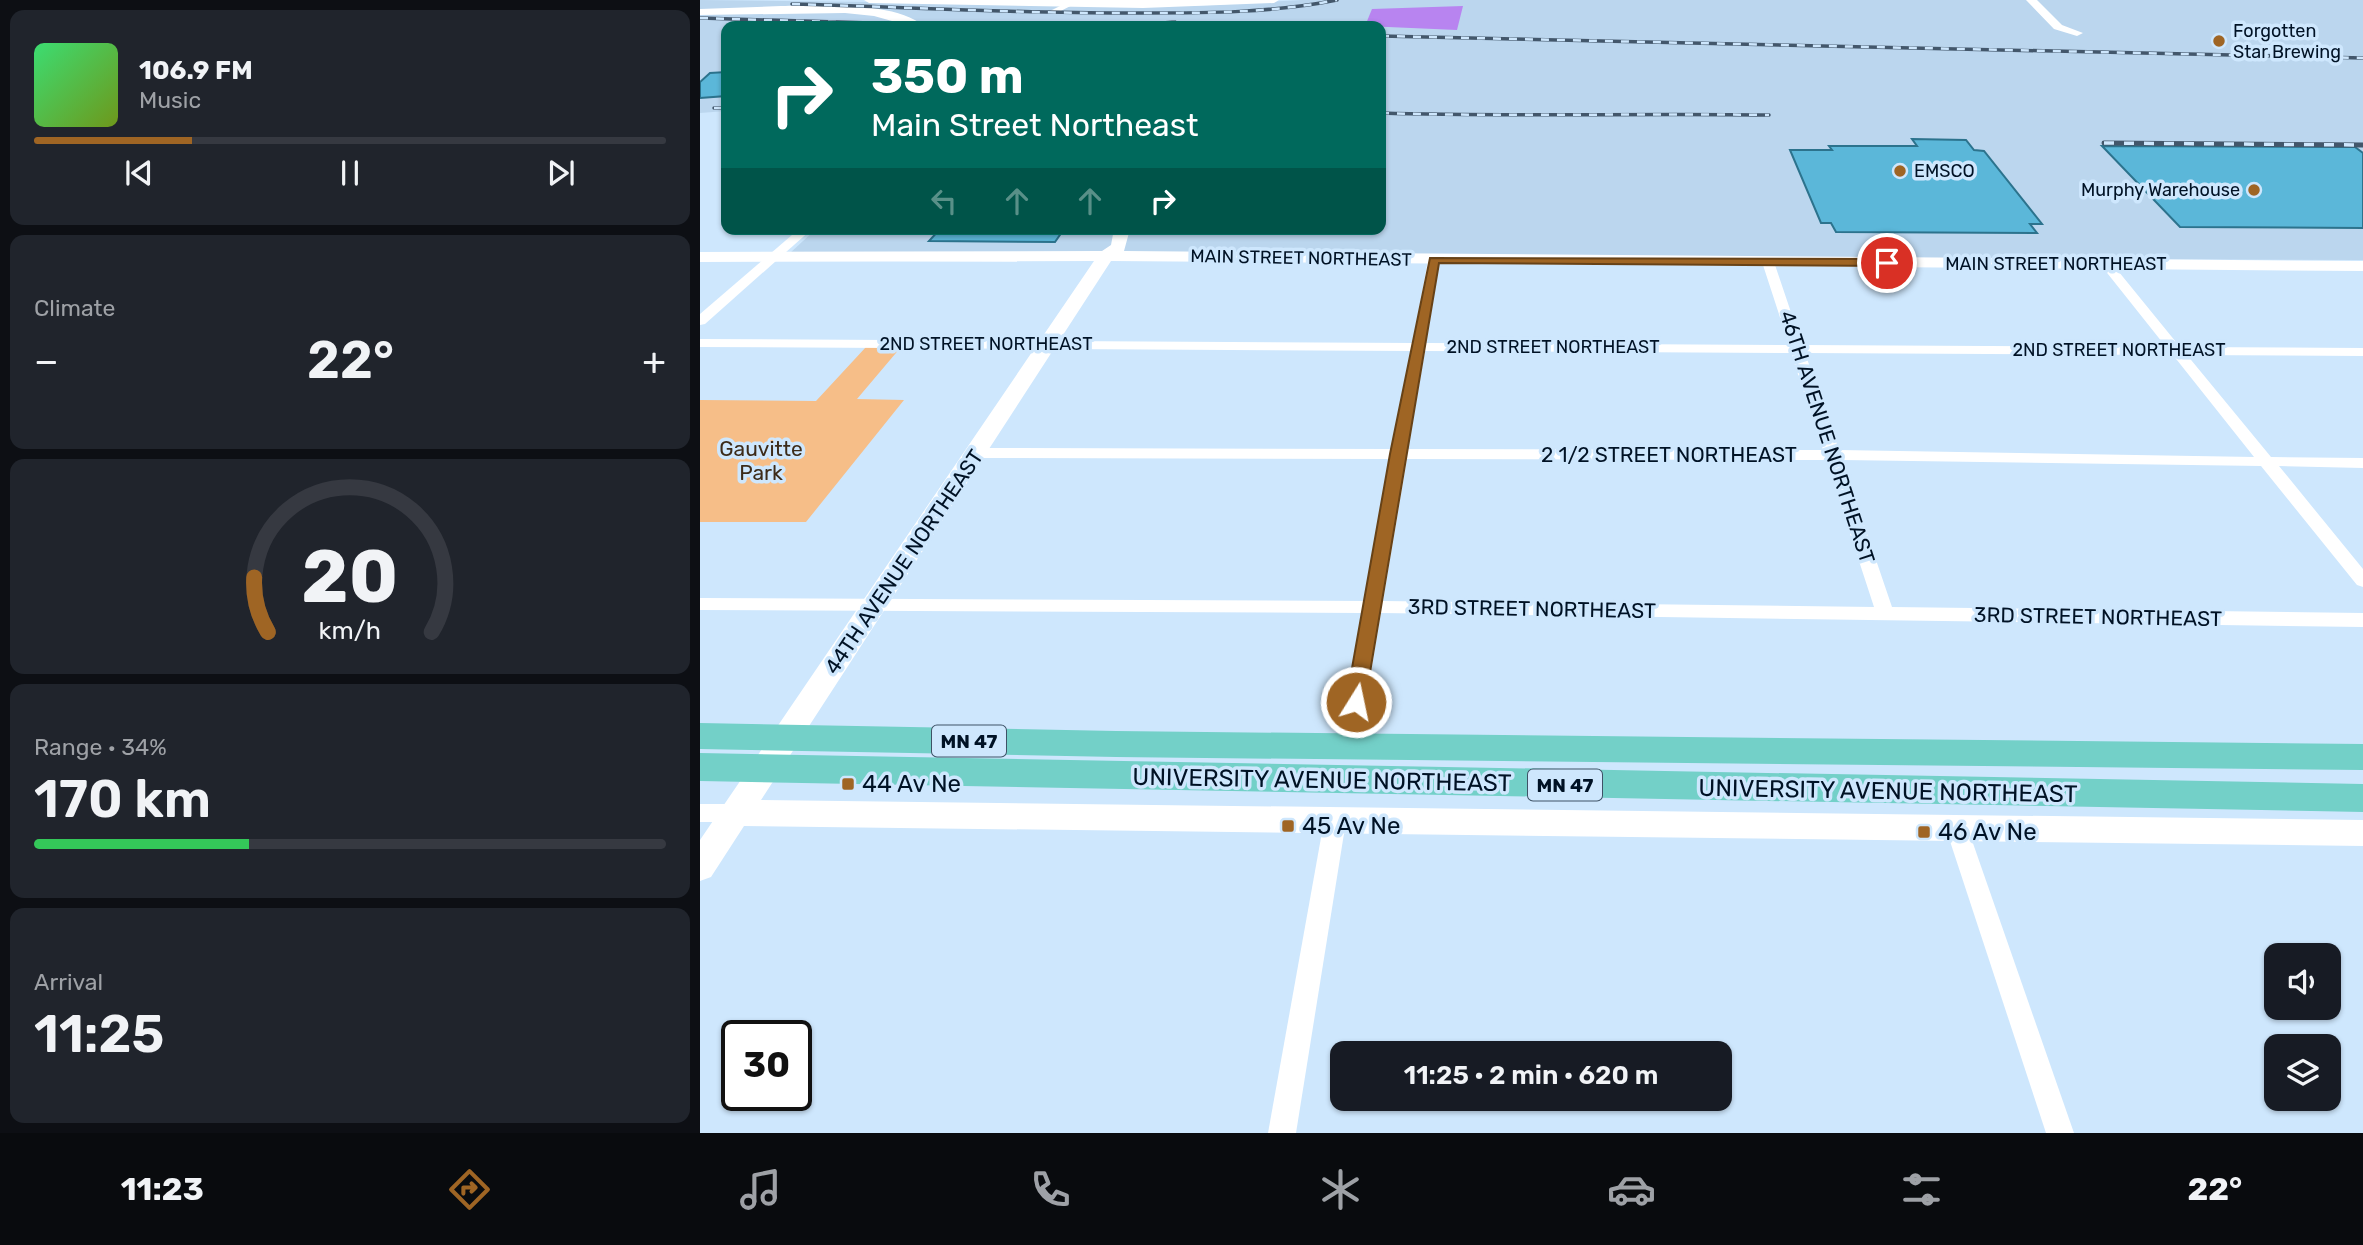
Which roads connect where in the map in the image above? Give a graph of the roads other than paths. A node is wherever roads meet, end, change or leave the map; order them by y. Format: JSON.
{"nodes":[{"id":1,"x":869,"y":0,"type":"edge"},
{"id":2,"x":1274,"y":0,"type":"edge"},
{"id":3,"x":2031,"y":0,"type":"edge"},
{"id":4,"x":1073,"y":2,"type":"edge"},
{"id":5,"x":700,"y":11,"type":"edge"},
{"id":6,"x":1052,"y":12,"type":"dead end"},
{"id":7,"x":907,"y":21,"type":"edge"},
{"id":8,"x":2077,"y":33,"type":"dead end"},
{"id":9,"x":799,"y":235,"type":"edge"},
{"id":10,"x":1107,"y":235,"type":"edge"},
{"id":11,"x":1121,"y":235,"type":"edge"},
{"id":12,"x":1105,"y":256,"type":"junction"},
{"id":13,"x":700,"y":257,"type":"edge"},
{"id":14,"x":774,"y":257,"type":"junction"},
{"id":15,"x":1434,"y":260,"type":"junction"},
{"id":16,"x":1768,"y":262,"type":"junction"},
{"id":17,"x":2106,"y":264,"type":"junction"},
{"id":18,"x":2363,"y":265,"type":"edge"},
{"id":19,"x":700,"y":321,"type":"edge"},
{"id":20,"x":700,"y":343,"type":"edge"},
{"id":21,"x":1048,"y":345,"type":"junction"},
{"id":22,"x":1417,"y":346,"type":"junction"},
{"id":23,"x":1797,"y":348,"type":"junction"},
{"id":24,"x":2176,"y":351,"type":"junction"},
{"id":25,"x":2363,"y":352,"type":"edge"},
{"id":26,"x":976,"y":453,"type":"junction"},
{"id":27,"x":1397,"y":454,"type":"junction"},
{"id":28,"x":1832,"y":455,"type":"junction"},
{"id":29,"x":2264,"y":462,"type":"junction"},
{"id":30,"x":2363,"y":463,"type":"edge"},
{"id":31,"x":2363,"y":581,"type":"edge"},
{"id":32,"x":700,"y":604,"type":"edge"},
{"id":33,"x":874,"y":607,"type":"junction"},
{"id":34,"x":1371,"y":607,"type":"junction"},
{"id":35,"x":1885,"y":613,"type":"junction"},
{"id":36,"x":2363,"y":620,"type":"edge"},
{"id":37,"x":1356,"y":702,"type":"dead end"},
{"id":38,"x":700,"y":736,"type":"edge"},
{"id":39,"x":787,"y":738,"type":"junction"},
{"id":40,"x":2363,"y":757,"type":"edge"},
{"id":41,"x":700,"y":767,"type":"edge"},
{"id":42,"x":766,"y":768,"type":"junction"},
{"id":43,"x":2363,"y":798,"type":"edge"},
{"id":44,"x":700,"y":813,"type":"edge"},
{"id":45,"x":736,"y":813,"type":"junction"},
{"id":46,"x":1335,"y":821,"type":"junction"},
{"id":47,"x":1957,"y":828,"type":"junction"},
{"id":48,"x":2363,"y":834,"type":"edge"},
{"id":49,"x":700,"y":867,"type":"edge"},
{"id":50,"x":1282,"y":1133,"type":"edge"},
{"id":51,"x":2060,"y":1133,"type":"edge"}],
"edges":[{"from":1,"to":4,"type":"street"},
{"from":2,"to":4,"type":"street"},
{"from":3,"to":8,"type":"street"},
{"from":4,"to":6,"type":"street"},
{"from":5,"to":7,"type":"street"},
{"from":9,"to":14,"type":"street"},
{"from":10,"to":12,"type":"street","name":"44TH AVENUE NORTHEAST"},
{"from":11,"to":12,"type":"street","name":"44TH AVENUE NORTHEAST"},
{"from":12,"to":14,"type":"street","name":"MAIN STREET NORTHEAST"},
{"from":12,"to":15,"type":"street","name":"MAIN STREET NORTHEAST"},
{"from":12,"to":21,"type":"street","name":"44TH AVENUE NORTHEAST"},
{"from":13,"to":14,"type":"street","name":"MAIN STREET NORTHEAST"},
{"from":14,"to":19,"type":"street"},
{"from":15,"to":16,"type":"street","name":"MAIN STREET NORTHEAST"},
{"from":15,"to":22,"type":"street"},
{"from":16,"to":17,"type":"street","name":"MAIN STREET NORTHEAST"},
{"from":16,"to":23,"type":"street","name":"46TH AVENUE NORTHEAST"},
{"from":17,"to":18,"type":"street","name":"MAIN STREET NORTHEAST"},
{"from":17,"to":24,"type":"street"},
{"from":20,"to":21,"type":"street","name":"2ND STREET NORTHEAST"},
{"from":21,"to":22,"type":"street","name":"2ND STREET NORTHEAST"},
{"from":21,"to":26,"type":"street","name":"44TH AVENUE NORTHEAST"},
{"from":22,"to":23,"type":"street","name":"2ND STREET NORTHEAST"},
{"from":22,"to":27,"type":"street"},
{"from":23,"to":24,"type":"street","name":"2ND STREET NORTHEAST"},
{"from":23,"to":28,"type":"street","name":"46TH AVENUE NORTHEAST"},
{"from":24,"to":25,"type":"street","name":"2ND STREET NORTHEAST"},
{"from":24,"to":29,"type":"street"},
{"from":26,"to":27,"type":"street","name":"2 1/2 STREET NORTHEAST"},
{"from":26,"to":33,"type":"street","name":"44TH AVENUE NORTHEAST"},
{"from":27,"to":28,"type":"street","name":"2 1/2 STREET NORTHEAST"},
{"from":27,"to":34,"type":"street"},
{"from":28,"to":29,"type":"street","name":"2 1/2 STREET NORTHEAST"},
{"from":28,"to":35,"type":"street","name":"46TH AVENUE NORTHEAST"},
{"from":29,"to":30,"type":"street","name":"2 1/2 STREET NORTHEAST"},
{"from":29,"to":31,"type":"street"},
{"from":32,"to":33,"type":"street","name":"3RD STREET NORTHEAST"},
{"from":33,"to":34,"type":"street","name":"3RD STREET NORTHEAST"},
{"from":33,"to":39,"type":"street","name":"44TH AVENUE NORTHEAST"},
{"from":34,"to":35,"type":"street","name":"3RD STREET NORTHEAST"},
{"from":34,"to":37,"type":"street"},
{"from":35,"to":36,"type":"street","name":"3RD STREET NORTHEAST"},
{"from":38,"to":39,"type":"main road","name":"UNIVERSITY AVENUE NORTHEAST","number":"MN 47"},
{"from":39,"to":40,"type":"main road","name":"UNIVERSITY AVENUE NORTHEAST","number":"MN 47"},
{"from":39,"to":42,"type":"street","name":"44TH AVENUE NORTHEAST"},
{"from":41,"to":42,"type":"main road","name":"UNIVERSITY AVENUE NORTHEAST","number":"MN 47"},
{"from":42,"to":43,"type":"main road","name":"UNIVERSITY AVENUE NORTHEAST","number":"MN 47"},
{"from":42,"to":45,"type":"street","name":"44TH AVENUE NORTHEAST"},
{"from":44,"to":45,"type":"street","name":"UNIVERSITY AVENUE NORTHEAST"},
{"from":45,"to":46,"type":"street","name":"UNIVERSITY AVENUE NORTHEAST"},
{"from":45,"to":49,"type":"street","name":"44TH AVENUE NORTHEAST"},
{"from":46,"to":47,"type":"street","name":"UNIVERSITY AVENUE NORTHEAST"},
{"from":46,"to":50,"type":"street"},
{"from":47,"to":48,"type":"street","name":"UNIVERSITY AVENUE NORTHEAST"},
{"from":47,"to":51,"type":"street"}]}
